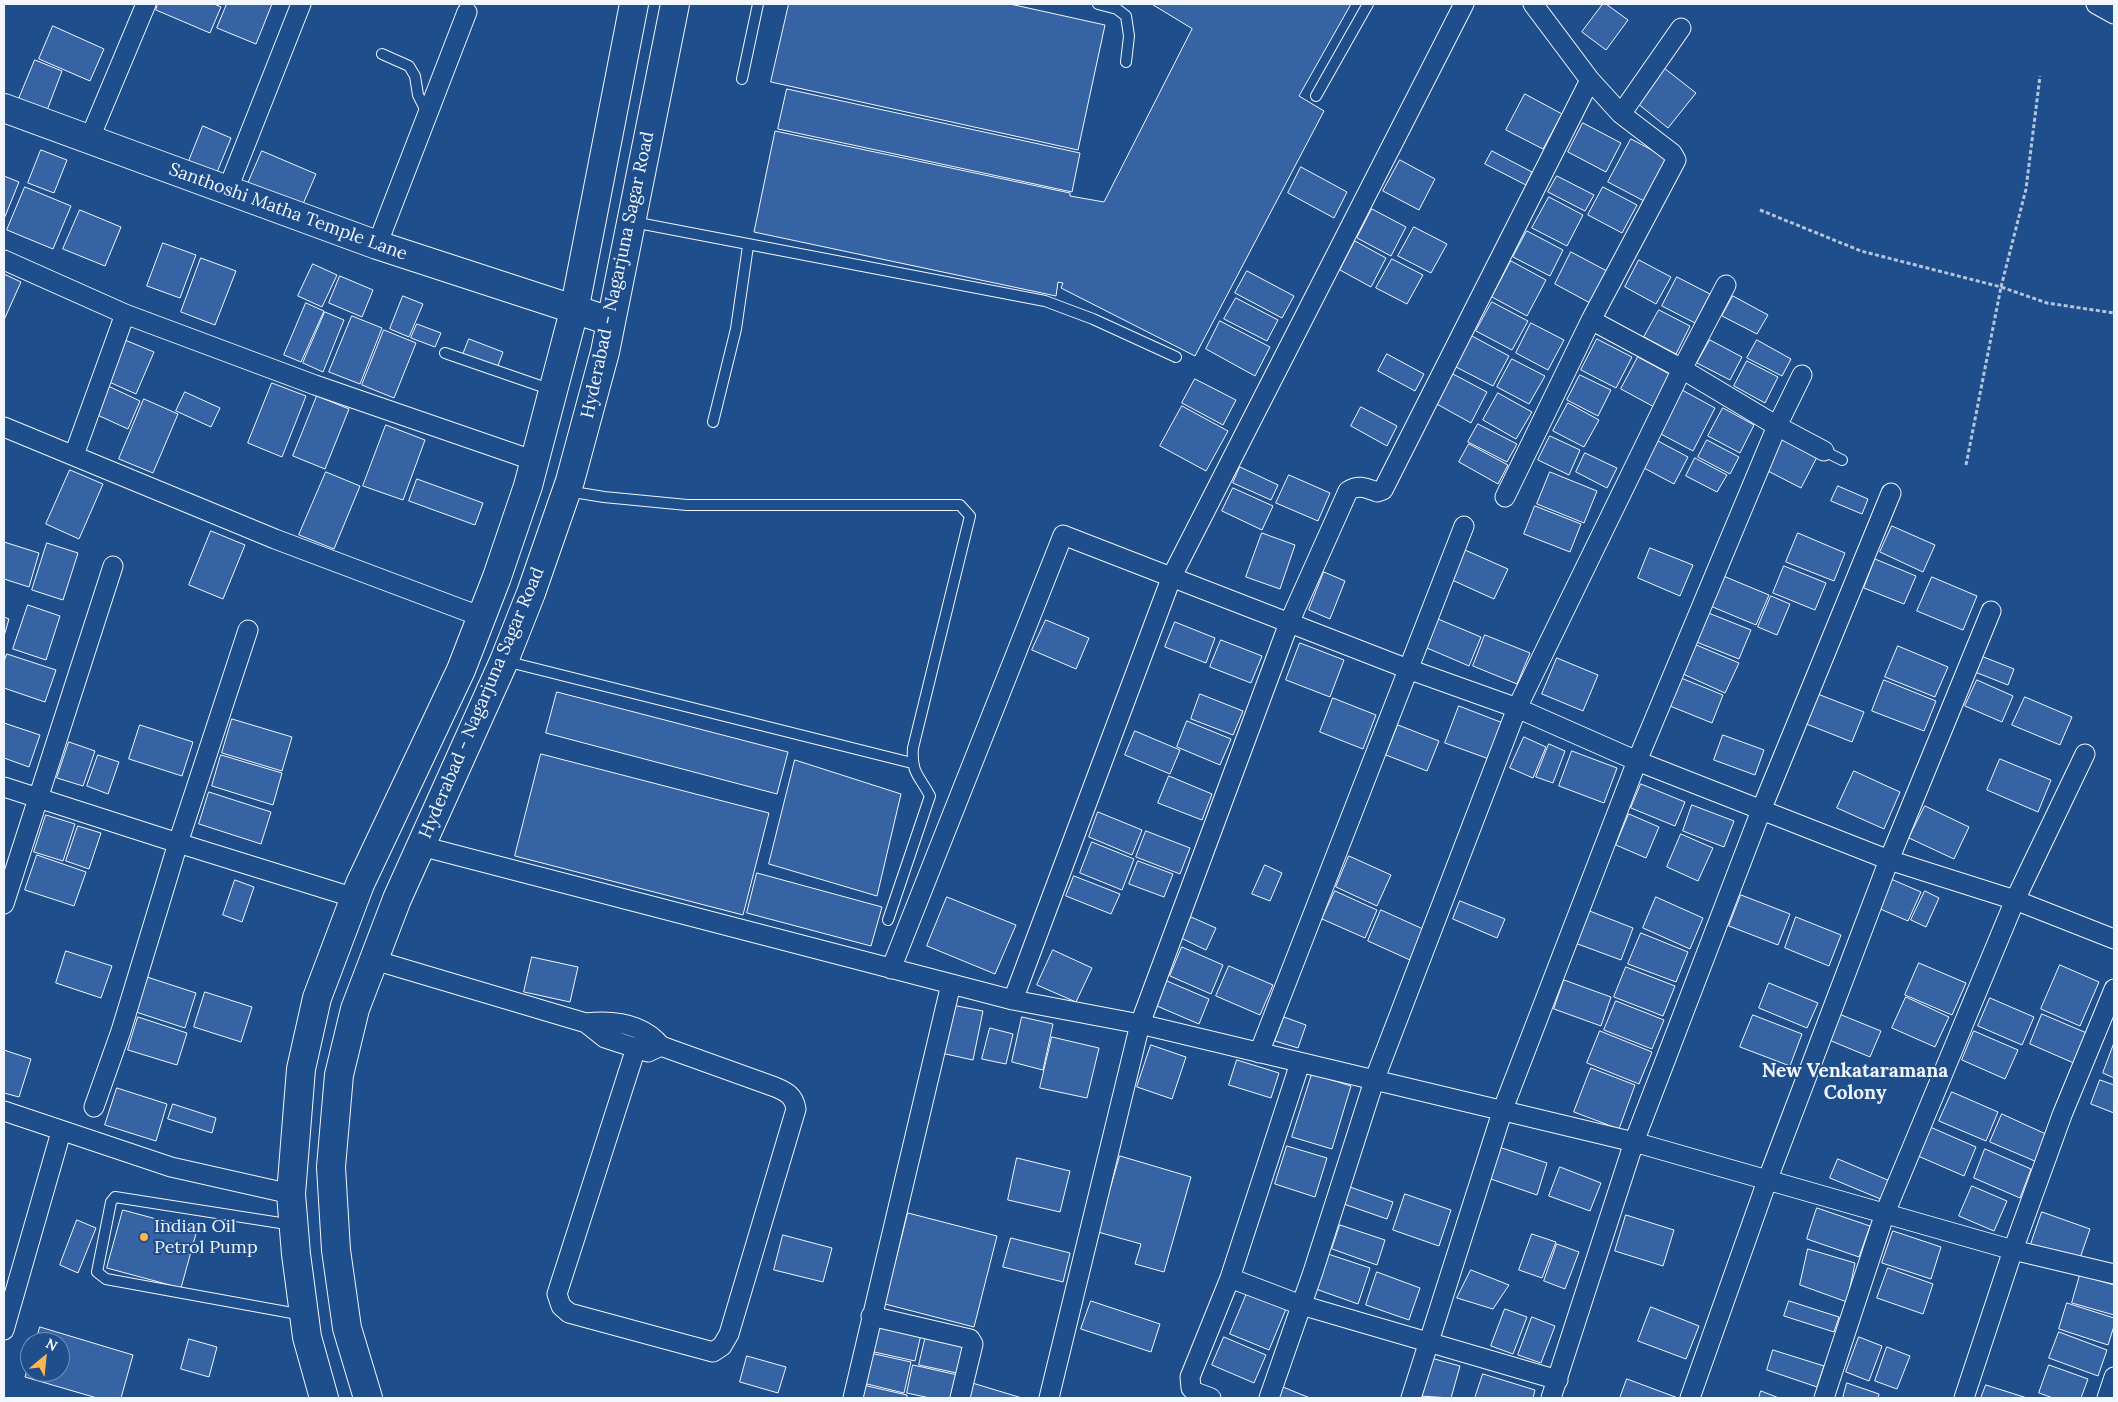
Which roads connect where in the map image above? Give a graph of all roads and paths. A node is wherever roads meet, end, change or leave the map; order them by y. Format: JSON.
{"nodes":[{"id":1,"x":146,"y":4,"type":"edge"},
{"id":2,"x":301,"y":4,"type":"edge"},
{"id":3,"x":634,"y":4,"type":"edge"},
{"id":4,"x":675,"y":4,"type":"edge"},
{"id":5,"x":758,"y":4,"type":"edge"},
{"id":6,"x":1098,"y":4,"type":"edge"},
{"id":7,"x":1368,"y":4,"type":"edge"},
{"id":8,"x":1464,"y":4,"type":"edge"},
{"id":9,"x":1534,"y":4,"type":"edge"},
{"id":10,"x":2096,"y":4,"type":"edge"},
{"id":11,"x":466,"y":12,"type":"dead end"},
{"id":12,"x":2114,"y":14,"type":"edge"},
{"id":13,"x":1681,"y":28,"type":"dead end"},
{"id":14,"x":382,"y":54,"type":"dead end"},
{"id":15,"x":1126,"y":62,"type":"dead end"},
{"id":16,"x":2040,"y":76,"type":"dead end"},
{"id":17,"x":742,"y":80,"type":"dead end"},
{"id":18,"x":1590,"y":80,"type":"junction"},
{"id":19,"x":1316,"y":96,"type":"dead end"},
{"id":20,"x":4,"y":108,"type":"edge"},
{"id":21,"x":427,"y":114,"type":"junction"},
{"id":22,"x":1621,"y":114,"type":"junction"},
{"id":23,"x":89,"y":140,"type":"junction"},
{"id":24,"x":227,"y":191,"type":"junction"},
{"id":25,"x":1760,"y":210,"type":"dead end"},
{"id":26,"x":632,"y":222,"type":"junction"},
{"id":27,"x":377,"y":245,"type":"junction"},
{"id":28,"x":748,"y":246,"type":"junction"},
{"id":29,"x":4,"y":260,"type":"edge"},
{"id":30,"x":1726,"y":285,"type":"dead end"},
{"id":31,"x":2001,"y":286,"type":"junction"},
{"id":32,"x":574,"y":311,"type":"junction"},
{"id":33,"x":2114,"y":313,"type":"edge"},
{"id":34,"x":125,"y":314,"type":"junction"},
{"id":35,"x":1591,"y":320,"type":"junction"},
{"id":36,"x":610,"y":321,"type":"junction"},
{"id":37,"x":445,"y":353,"type":"dead end"},
{"id":38,"x":1176,"y":357,"type":"dead end"},
{"id":39,"x":1682,"y":369,"type":"junction"},
{"id":40,"x":1802,"y":375,"type":"dead end"},
{"id":41,"x":553,"y":390,"type":"junction"},
{"id":42,"x":713,"y":422,"type":"dead end"},
{"id":43,"x":1777,"y":426,"type":"junction"},
{"id":44,"x":4,"y":427,"type":"edge"},
{"id":45,"x":1824,"y":451,"type":"joint"},
{"id":46,"x":74,"y":455,"type":"junction"},
{"id":47,"x":1842,"y":460,"type":"dead end"},
{"id":48,"x":535,"y":461,"type":"junction"},
{"id":49,"x":1966,"y":465,"type":"dead end"},
{"id":50,"x":566,"y":491,"type":"junction"},
{"id":51,"x":1891,"y":492,"type":"dead end"},
{"id":52,"x":1504,"y":497,"type":"dead end"},
{"id":53,"x":1464,"y":526,"type":"dead end"},
{"id":54,"x":112,"y":566,"type":"dead end"},
{"id":55,"x":1172,"y":576,"type":"junction"},
{"id":56,"x":1992,"y":611,"type":"dead end"},
{"id":57,"x":482,"y":617,"type":"junction"},
{"id":58,"x":1289,"y":623,"type":"junction"},
{"id":59,"x":248,"y":630,"type":"dead end"},
{"id":60,"x":504,"y":661,"type":"junction"},
{"id":61,"x":1408,"y":669,"type":"junction"},
{"id":62,"x":1517,"y":708,"type":"junction"},
{"id":63,"x":2085,"y":754,"type":"dead end"},
{"id":64,"x":1637,"y":761,"type":"junction"},
{"id":65,"x":912,"y":763,"type":"junction"},
{"id":66,"x":4,"y":787,"type":"edge"},
{"id":67,"x":39,"y":798,"type":"junction"},
{"id":68,"x":1762,"y":808,"type":"junction"},
{"id":69,"x":178,"y":843,"type":"junction"},
{"id":70,"x":421,"y":846,"type":"junction"},
{"id":71,"x":1889,"y":860,"type":"junction"},
{"id":72,"x":355,"y":898,"type":"junction"},
{"id":73,"x":2015,"y":900,"type":"junction"},
{"id":74,"x":4,"y":904,"type":"edge"},
{"id":75,"x":888,"y":920,"type":"dead end"},
{"id":76,"x":2114,"y":939,"type":"edge"},
{"id":77,"x":374,"y":960,"type":"junction"},
{"id":78,"x":891,"y":969,"type":"junction"},
{"id":79,"x":951,"y":984,"type":"junction"},
{"id":80,"x":2114,"y":989,"type":"edge"},
{"id":81,"x":1012,"y":1000,"type":"junction"},
{"id":82,"x":586,"y":1023,"type":"junction"},
{"id":83,"x":1140,"y":1024,"type":"junction"},
{"id":84,"x":661,"y":1046,"type":"junction"},
{"id":85,"x":636,"y":1048,"type":"junction"},
{"id":86,"x":1259,"y":1053,"type":"junction"},
{"id":87,"x":1300,"y":1063,"type":"junction"},
{"id":88,"x":1374,"y":1081,"type":"junction"},
{"id":89,"x":94,"y":1107,"type":"dead end"},
{"id":90,"x":1503,"y":1109,"type":"junction"},
{"id":91,"x":4,"y":1111,"type":"edge"},
{"id":92,"x":61,"y":1132,"type":"junction"},
{"id":93,"x":1634,"y":1142,"type":"junction"},
{"id":94,"x":1767,"y":1182,"type":"junction"},
{"id":95,"x":291,"y":1194,"type":"junction"},
{"id":96,"x":1885,"y":1213,"type":"junction"},
{"id":97,"x":294,"y":1225,"type":"junction"},
{"id":98,"x":2013,"y":1250,"type":"junction"},
{"id":99,"x":2114,"y":1274,"type":"edge"},
{"id":100,"x":1230,"y":1278,"type":"junction"},
{"id":101,"x":1301,"y":1305,"type":"junction"},
{"id":102,"x":304,"y":1316,"type":"junction"},
{"id":103,"x":872,"y":1316,"type":"junction"},
{"id":104,"x":4,"y":1330,"type":"edge"},
{"id":105,"x":1429,"y":1342,"type":"junction"},
{"id":106,"x":2114,"y":1377,"type":"edge"},
{"id":107,"x":1558,"y":1380,"type":"junction"},
{"id":108,"x":324,"y":1398,"type":"edge"},
{"id":109,"x":368,"y":1398,"type":"edge"},
{"id":110,"x":853,"y":1398,"type":"edge"},
{"id":111,"x":960,"y":1398,"type":"edge"},
{"id":112,"x":1049,"y":1398,"type":"edge"},
{"id":113,"x":1211,"y":1398,"type":"edge"},
{"id":114,"x":1269,"y":1398,"type":"edge"},
{"id":115,"x":1411,"y":1398,"type":"edge"},
{"id":116,"x":1552,"y":1398,"type":"edge"},
{"id":117,"x":1690,"y":1398,"type":"edge"},
{"id":118,"x":1824,"y":1398,"type":"edge"},
{"id":119,"x":1964,"y":1398,"type":"edge"},
{"id":120,"x":2107,"y":1398,"type":"edge"}],
"edges":[{"from":1,"to":23,"type":"street"},
{"from":2,"to":24,"type":"street"},
{"from":3,"to":32,"type":"main road","name":"Hyderabad - Nagarjuna Sagar Road"},
{"from":4,"to":26,"type":"main road","name":"Hyderabad - Nagarjuna Sagar Road"},
{"from":5,"to":17,"type":"lane"},
{"from":6,"to":15,"type":"lane"},
{"from":7,"to":19,"type":"lane"},
{"from":8,"to":55,"type":"street"},
{"from":9,"to":18,"type":"street"},
{"from":10,"to":12,"type":"street"},
{"from":11,"to":21,"type":"street"},
{"from":13,"to":22,"type":"street"},
{"from":14,"to":21,"type":"lane"},
{"from":16,"to":31,"type":"path"},
{"from":18,"to":22,"type":"street"},
{"from":18,"to":58,"type":"street"},
{"from":20,"to":23,"type":"main road","name":"Santhoshi Matha Temple Lane"},
{"from":21,"to":27,"type":"street"},
{"from":22,"to":35,"type":"street"},
{"from":23,"to":24,"type":"main road","name":"Santhoshi Matha Temple Lane"},
{"from":24,"to":27,"type":"main road","name":"Santhoshi Matha Temple Lane"},
{"from":25,"to":31,"type":"path"},
{"from":26,"to":28,"type":"lane"},
{"from":26,"to":36,"type":"main road","name":"Hyderabad - Nagarjuna Sagar Road"},
{"from":27,"to":32,"type":"main road","name":"Santhoshi Matha Temple Lane"},
{"from":28,"to":38,"type":"lane"},
{"from":28,"to":42,"type":"lane"},
{"from":29,"to":34,"type":"street"},
{"from":30,"to":39,"type":"street"},
{"from":31,"to":33,"type":"path"},
{"from":31,"to":49,"type":"path"},
{"from":32,"to":36,"type":"main road","name":"Santhoshi Matha Temple Lane"},
{"from":32,"to":41,"type":"main road","name":"Hyderabad - Nagarjuna Sagar Road"},
{"from":34,"to":46,"type":"street"},
{"from":34,"to":48,"type":"street"},
{"from":35,"to":39,"type":"street"},
{"from":35,"to":52,"type":"street"},
{"from":36,"to":50,"type":"main road","name":"Hyderabad - Nagarjuna Sagar Road"},
{"from":37,"to":41,"type":"lane"},
{"from":39,"to":43,"type":"street"},
{"from":39,"to":62,"type":"street"},
{"from":40,"to":43,"type":"street"},
{"from":41,"to":48,"type":"main road","name":"Hyderabad - Nagarjuna Sagar Road"},
{"from":43,"to":45,"type":"street"},
{"from":43,"to":64,"type":"street"},
{"from":44,"to":46,"type":"street"},
{"from":45,"to":47,"type":"lane"},
{"from":46,"to":57,"type":"street"},
{"from":48,"to":57,"type":"main road","name":"Hyderabad - Nagarjuna Sagar Road"},
{"from":50,"to":60,"type":"main road","name":"Hyderabad - Nagarjuna Sagar Road"},
{"from":50,"to":65,"type":"lane"},
{"from":51,"to":68,"type":"street"},
{"from":53,"to":61,"type":"street"},
{"from":54,"to":67,"type":"street"},
{"from":55,"to":58,"type":"street"},
{"from":55,"to":78,"type":"street"},
{"from":55,"to":81,"type":"street"},
{"from":56,"to":71,"type":"street"},
{"from":57,"to":72,"type":"main road","name":"Hyderabad - Nagarjuna Sagar Road"},
{"from":58,"to":61,"type":"street"},
{"from":58,"to":83,"type":"street"},
{"from":59,"to":69,"type":"street"},
{"from":60,"to":65,"type":"lane"},
{"from":60,"to":70,"type":"main road","name":"Hyderabad - Nagarjuna Sagar Road"},
{"from":61,"to":62,"type":"street"},
{"from":61,"to":86,"type":"street"},
{"from":62,"to":64,"type":"street"},
{"from":62,"to":88,"type":"street"},
{"from":63,"to":73,"type":"street"},
{"from":64,"to":68,"type":"street"},
{"from":64,"to":90,"type":"street"},
{"from":65,"to":75,"type":"lane"},
{"from":66,"to":67,"type":"street"},
{"from":67,"to":69,"type":"street"},
{"from":67,"to":74,"type":"street"},
{"from":68,"to":71,"type":"street"},
{"from":68,"to":93,"type":"street"},
{"from":69,"to":72,"type":"street"},
{"from":69,"to":89,"type":"street"},
{"from":70,"to":77,"type":"main road","name":"Hyderabad - Nagarjuna Sagar Road"},
{"from":70,"to":78,"type":"street"},
{"from":71,"to":73,"type":"street"},
{"from":71,"to":94,"type":"street"},
{"from":72,"to":95,"type":"main road","name":"Hyderabad - Nagarjuna Sagar Road"},
{"from":73,"to":76,"type":"street"},
{"from":73,"to":96,"type":"street"},
{"from":77,"to":82,"type":"street"},
{"from":77,"to":109,"type":"main road","name":"Hyderabad - Nagarjuna Sagar Road"},
{"from":78,"to":79,"type":"street"},
{"from":79,"to":81,"type":"street"},
{"from":79,"to":103,"type":"street"},
{"from":80,"to":98,"type":"street"},
{"from":81,"to":83,"type":"street"},
{"from":82,"to":84,"type":"street"},
{"from":82,"to":85,"type":"street"},
{"from":83,"to":86,"type":"street"},
{"from":83,"to":112,"type":"street"},
{"from":84,"to":85,"type":"street"},
{"from":84,"to":85,"type":"street"},
{"from":86,"to":87,"type":"street"},
{"from":87,"to":88,"type":"street"},
{"from":87,"to":100,"type":"street"},
{"from":88,"to":90,"type":"street"},
{"from":88,"to":101,"type":"street"},
{"from":90,"to":93,"type":"street"},
{"from":90,"to":105,"type":"street"},
{"from":91,"to":92,"type":"street"},
{"from":92,"to":95,"type":"street"},
{"from":92,"to":104,"type":"street"},
{"from":93,"to":94,"type":"street"},
{"from":93,"to":107,"type":"street"},
{"from":94,"to":96,"type":"street"},
{"from":94,"to":117,"type":"street"},
{"from":95,"to":97,"type":"main road","name":"Hyderabad - Nagarjuna Sagar Road"},
{"from":96,"to":98,"type":"street"},
{"from":96,"to":118,"type":"street"},
{"from":97,"to":102,"type":"main road","name":"Hyderabad - Nagarjuna Sagar Road"},
{"from":97,"to":102,"type":"lane"},
{"from":98,"to":99,"type":"street"},
{"from":98,"to":119,"type":"street"},
{"from":100,"to":101,"type":"street"},
{"from":100,"to":113,"type":"street"},
{"from":101,"to":105,"type":"street"},
{"from":101,"to":114,"type":"street"},
{"from":102,"to":108,"type":"main road","name":"Hyderabad - Nagarjuna Sagar Road"},
{"from":103,"to":110,"type":"street"},
{"from":103,"to":111,"type":"street"},
{"from":105,"to":107,"type":"street"},
{"from":105,"to":115,"type":"street"},
{"from":106,"to":120,"type":"street"},
{"from":107,"to":116,"type":"street"}]}
